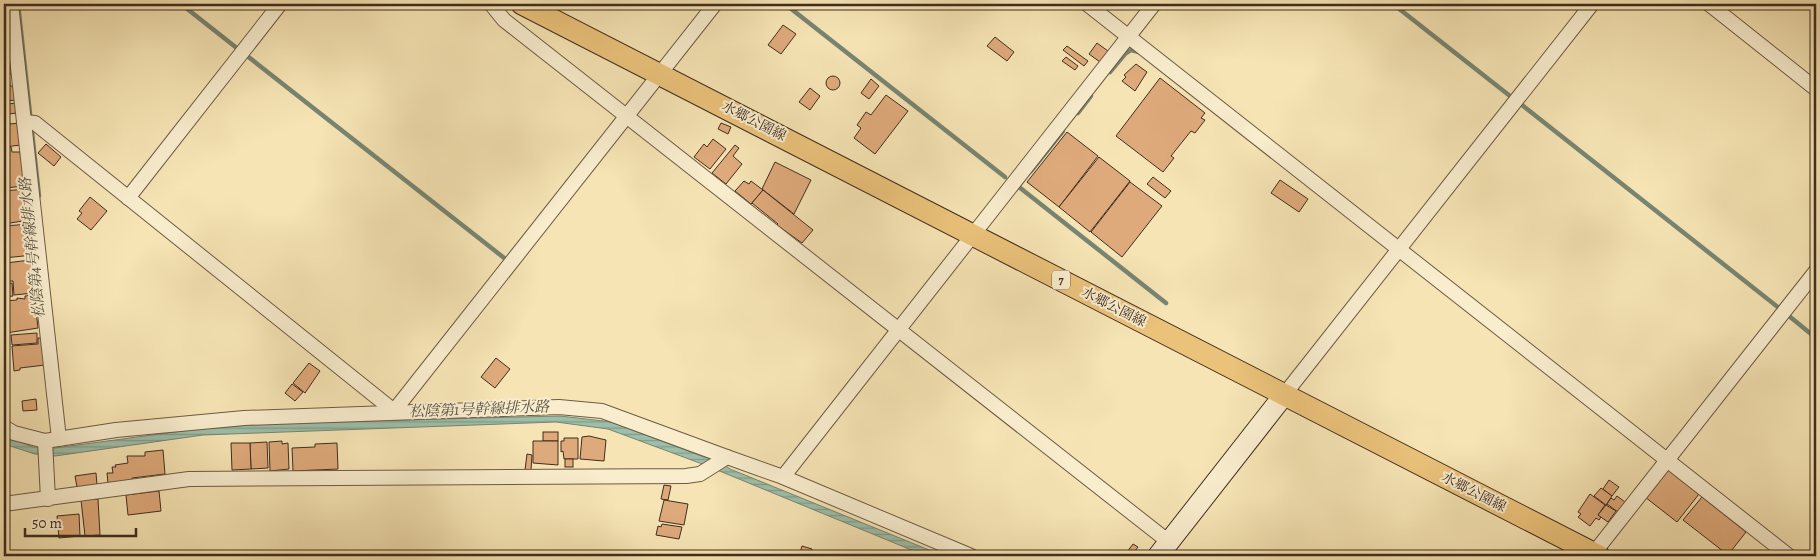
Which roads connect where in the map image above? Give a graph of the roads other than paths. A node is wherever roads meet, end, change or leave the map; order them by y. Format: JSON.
{"nodes":[{"id":1,"x":11,"y":4,"type":"edge"},
{"id":2,"x":280,"y":4,"type":"edge"},
{"id":3,"x":491,"y":4,"type":"edge"},
{"id":4,"x":522,"y":4,"type":"edge"},
{"id":5,"x":716,"y":4,"type":"edge"},
{"id":6,"x":1087,"y":4,"type":"edge"},
{"id":7,"x":1154,"y":4,"type":"edge"},
{"id":8,"x":1592,"y":4,"type":"edge"},
{"id":9,"x":1709,"y":4,"type":"edge"},
{"id":10,"x":1128,"y":36,"type":"junction"},
{"id":11,"x":661,"y":73,"type":"junction"},
{"id":12,"x":1816,"y":88,"type":"edge"},
{"id":13,"x":627,"y":117,"type":"junction"},
{"id":14,"x":28,"y":123,"type":"junction"},
{"id":15,"x":128,"y":198,"type":"junction"},
{"id":16,"x":973,"y":234,"type":"junction"},
{"id":17,"x":1398,"y":248,"type":"junction"},
{"id":18,"x":1816,"y":271,"type":"edge"},
{"id":19,"x":898,"y":330,"type":"junction"},
{"id":20,"x":1284,"y":395,"type":"junction"},
{"id":21,"x":394,"y":411,"type":"junction"},
{"id":22,"x":4,"y":427,"type":"edge"},
{"id":23,"x":48,"y":445,"type":"junction"},
{"id":24,"x":726,"y":458,"type":"junction"},
{"id":25,"x":1666,"y":461,"type":"junction"},
{"id":26,"x":783,"y":477,"type":"junction"},
{"id":27,"x":48,"y":499,"type":"junction"},
{"id":28,"x":4,"y":504,"type":"edge"},
{"id":29,"x":1164,"y":549,"type":"edge"},
{"id":30,"x":1595,"y":555,"type":"edge"},
{"id":31,"x":971,"y":556,"type":"edge"},
{"id":32,"x":1789,"y":556,"type":"edge"}],
"edges":[{"from":1,"to":14,"type":"street"},
{"from":2,"to":15,"type":"street"},
{"from":3,"to":13,"type":"street"},
{"from":4,"to":11,"type":"main road","name":"水郷公園線","number":"7"},
{"from":5,"to":11,"type":"street"},
{"from":6,"to":10,"type":"street"},
{"from":7,"to":10,"type":"street"},
{"from":8,"to":17,"type":"street"},
{"from":9,"to":12,"type":"street"},
{"from":10,"to":16,"type":"street"},
{"from":10,"to":17,"type":"street"},
{"from":11,"to":13,"type":"street"},
{"from":11,"to":16,"type":"main road","name":"水郷公園線","number":"7"},
{"from":13,"to":19,"type":"street"},
{"from":13,"to":21,"type":"street"},
{"from":14,"to":15,"type":"street"},
{"from":14,"to":23,"type":"street"},
{"from":15,"to":21,"type":"street"},
{"from":16,"to":19,"type":"street"},
{"from":16,"to":20,"type":"main road","name":"水郷公園線","number":"7"},
{"from":17,"to":20,"type":"street"},
{"from":17,"to":25,"type":"street"},
{"from":18,"to":25,"type":"street"},
{"from":19,"to":26,"type":"street"},
{"from":19,"to":29,"type":"street"},
{"from":20,"to":29,"type":"street"},
{"from":20,"to":30,"type":"main road","name":"水郷公園線","number":"7"},
{"from":21,"to":23,"type":"street"},
{"from":21,"to":24,"type":"street"},
{"from":22,"to":23,"type":"street"},
{"from":23,"to":27,"type":"street"},
{"from":24,"to":26,"type":"street"},
{"from":24,"to":27,"type":"street"},
{"from":25,"to":30,"type":"street"},
{"from":25,"to":32,"type":"street"},
{"from":26,"to":31,"type":"street"},
{"from":27,"to":28,"type":"street"}]}
